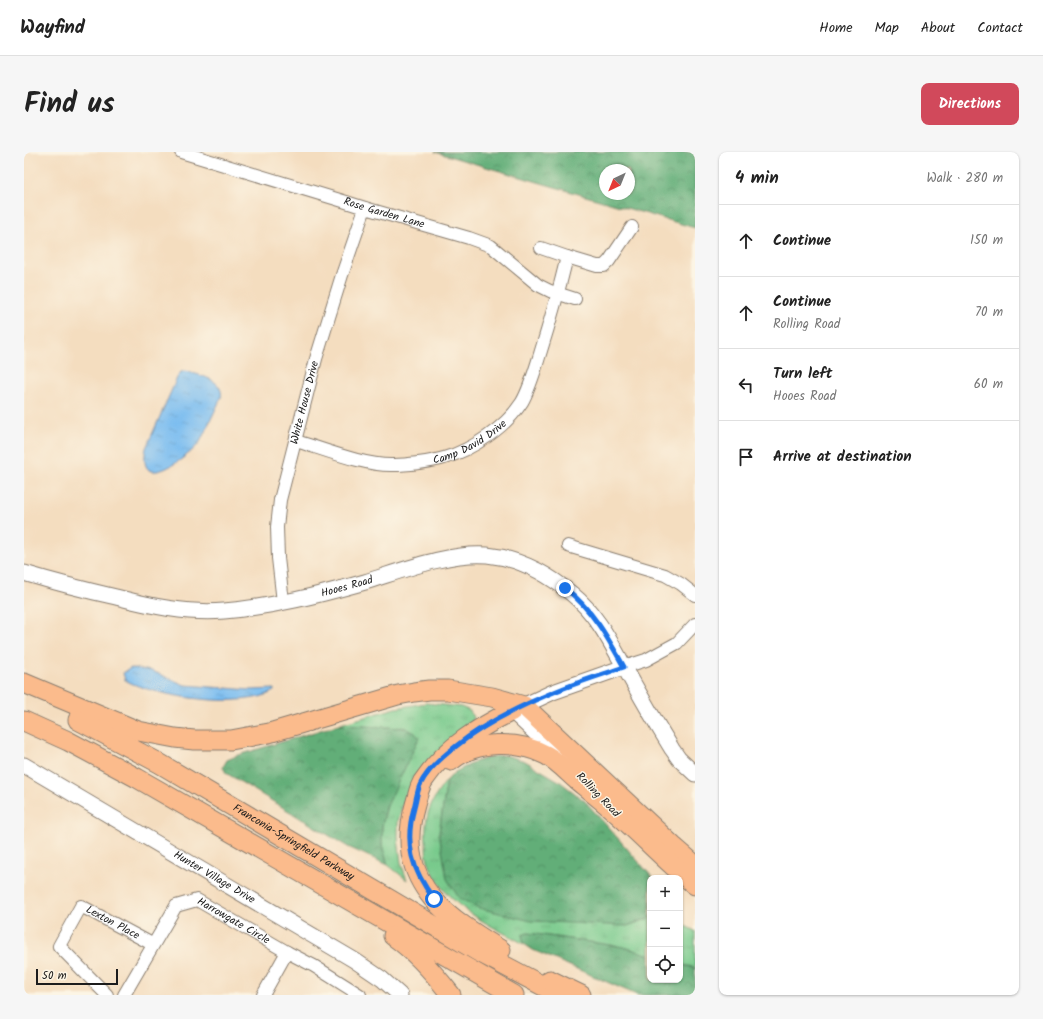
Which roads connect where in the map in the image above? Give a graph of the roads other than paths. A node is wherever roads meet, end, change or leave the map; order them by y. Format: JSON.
{"nodes":[{"id":1,"x":181,"y":152,"type":"edge"},
{"id":2,"x":365,"y":208,"type":"junction"},
{"id":3,"x":632,"y":228,"type":"dead end"},
{"id":4,"x":541,"y":248,"type":"dead end"},
{"id":5,"x":567,"y":257,"type":"junction"},
{"id":6,"x":558,"y":293,"type":"junction"},
{"id":7,"x":575,"y":299,"type":"dead end"},
{"id":8,"x":296,"y":442,"type":"junction"},
{"id":9,"x":568,"y":546,"type":"dead end"},
{"id":10,"x":24,"y":573,"type":"edge"},
{"id":11,"x":695,"y":595,"type":"edge"},
{"id":12,"x":283,"y":602,"type":"junction"},
{"id":13,"x":695,"y":624,"type":"edge"},
{"id":14,"x":624,"y":667,"type":"junction"},
{"id":15,"x":24,"y":683,"type":"edge"},
{"id":16,"x":24,"y":695,"type":"edge"},
{"id":17,"x":518,"y":708,"type":"junction"},
{"id":18,"x":24,"y":721,"type":"edge"},
{"id":19,"x":24,"y":765,"type":"edge"},
{"id":20,"x":695,"y":774,"type":"edge"},
{"id":21,"x":415,"y":804,"type":"junction"},
{"id":22,"x":608,"y":806,"type":"junction"},
{"id":23,"x":237,"y":836,"type":"junction"},
{"id":24,"x":695,"y":865,"type":"edge"},
{"id":25,"x":695,"y":885,"type":"edge"},
{"id":26,"x":152,"y":944,"type":"junction"},
{"id":27,"x":287,"y":952,"type":"junction"},
{"id":28,"x":107,"y":995,"type":"edge"},
{"id":29,"x":124,"y":995,"type":"edge"},
{"id":30,"x":263,"y":995,"type":"edge"},
{"id":31,"x":360,"y":995,"type":"edge"},
{"id":32,"x":400,"y":995,"type":"edge"},
{"id":33,"x":451,"y":995,"type":"edge"},
{"id":34,"x":514,"y":995,"type":"edge"},
{"id":35,"x":560,"y":995,"type":"edge"},
{"id":36,"x":581,"y":995,"type":"edge"}],
"edges":[{"from":1,"to":2,"type":"street","name":"Rose Garden Lane"},
{"from":2,"to":6,"type":"street","name":"Rose Garden Lane"},
{"from":2,"to":8,"type":"street","name":"White House Drive"},
{"from":3,"to":5,"type":"street"},
{"from":4,"to":5,"type":"street"},
{"from":5,"to":6,"type":"street","name":"Camp David Drive"},
{"from":6,"to":7,"type":"street","name":"Rose Garden Lane"},
{"from":6,"to":8,"type":"street","name":"Camp David Drive"},
{"from":8,"to":12,"type":"street","name":"White House Drive"},
{"from":9,"to":11,"type":"street"},
{"from":10,"to":12,"type":"street","name":"Hooes Road"},
{"from":12,"to":14,"type":"street","name":"Hooes Road"},
{"from":13,"to":14,"type":"street"},
{"from":14,"to":17,"type":"street"},
{"from":14,"to":20,"type":"street"},
{"from":15,"to":17,"type":"main road"},
{"from":16,"to":35,"type":"main road","name":"Franconia-Springfield Parkway"},
{"from":17,"to":21,"type":"main road"},
{"from":17,"to":22,"type":"street","name":"Rolling Road"},
{"from":17,"to":24,"type":"main road","name":"Rolling Road"},
{"from":18,"to":23,"type":"main road","name":"Franconia-Springfield Parkway"},
{"from":19,"to":32,"type":"street","name":"Hunter Village Drive"},
{"from":21,"to":22,"type":"main road"},
{"from":21,"to":36,"type":"main road"},
{"from":22,"to":25,"type":"main road","name":"Rolling Road"},
{"from":23,"to":33,"type":"main road"},
{"from":23,"to":34,"type":"main road","name":"Franconia-Springfield Parkway"},
{"from":26,"to":27,"type":"street","name":"Harrowgate Circle"},
{"from":26,"to":28,"type":"street","name":"Lexton Place"},
{"from":26,"to":29,"type":"street","name":"Lexton Place"},
{"from":27,"to":30,"type":"street"},
{"from":27,"to":31,"type":"street","name":"Harrowgate Circle"}]}
